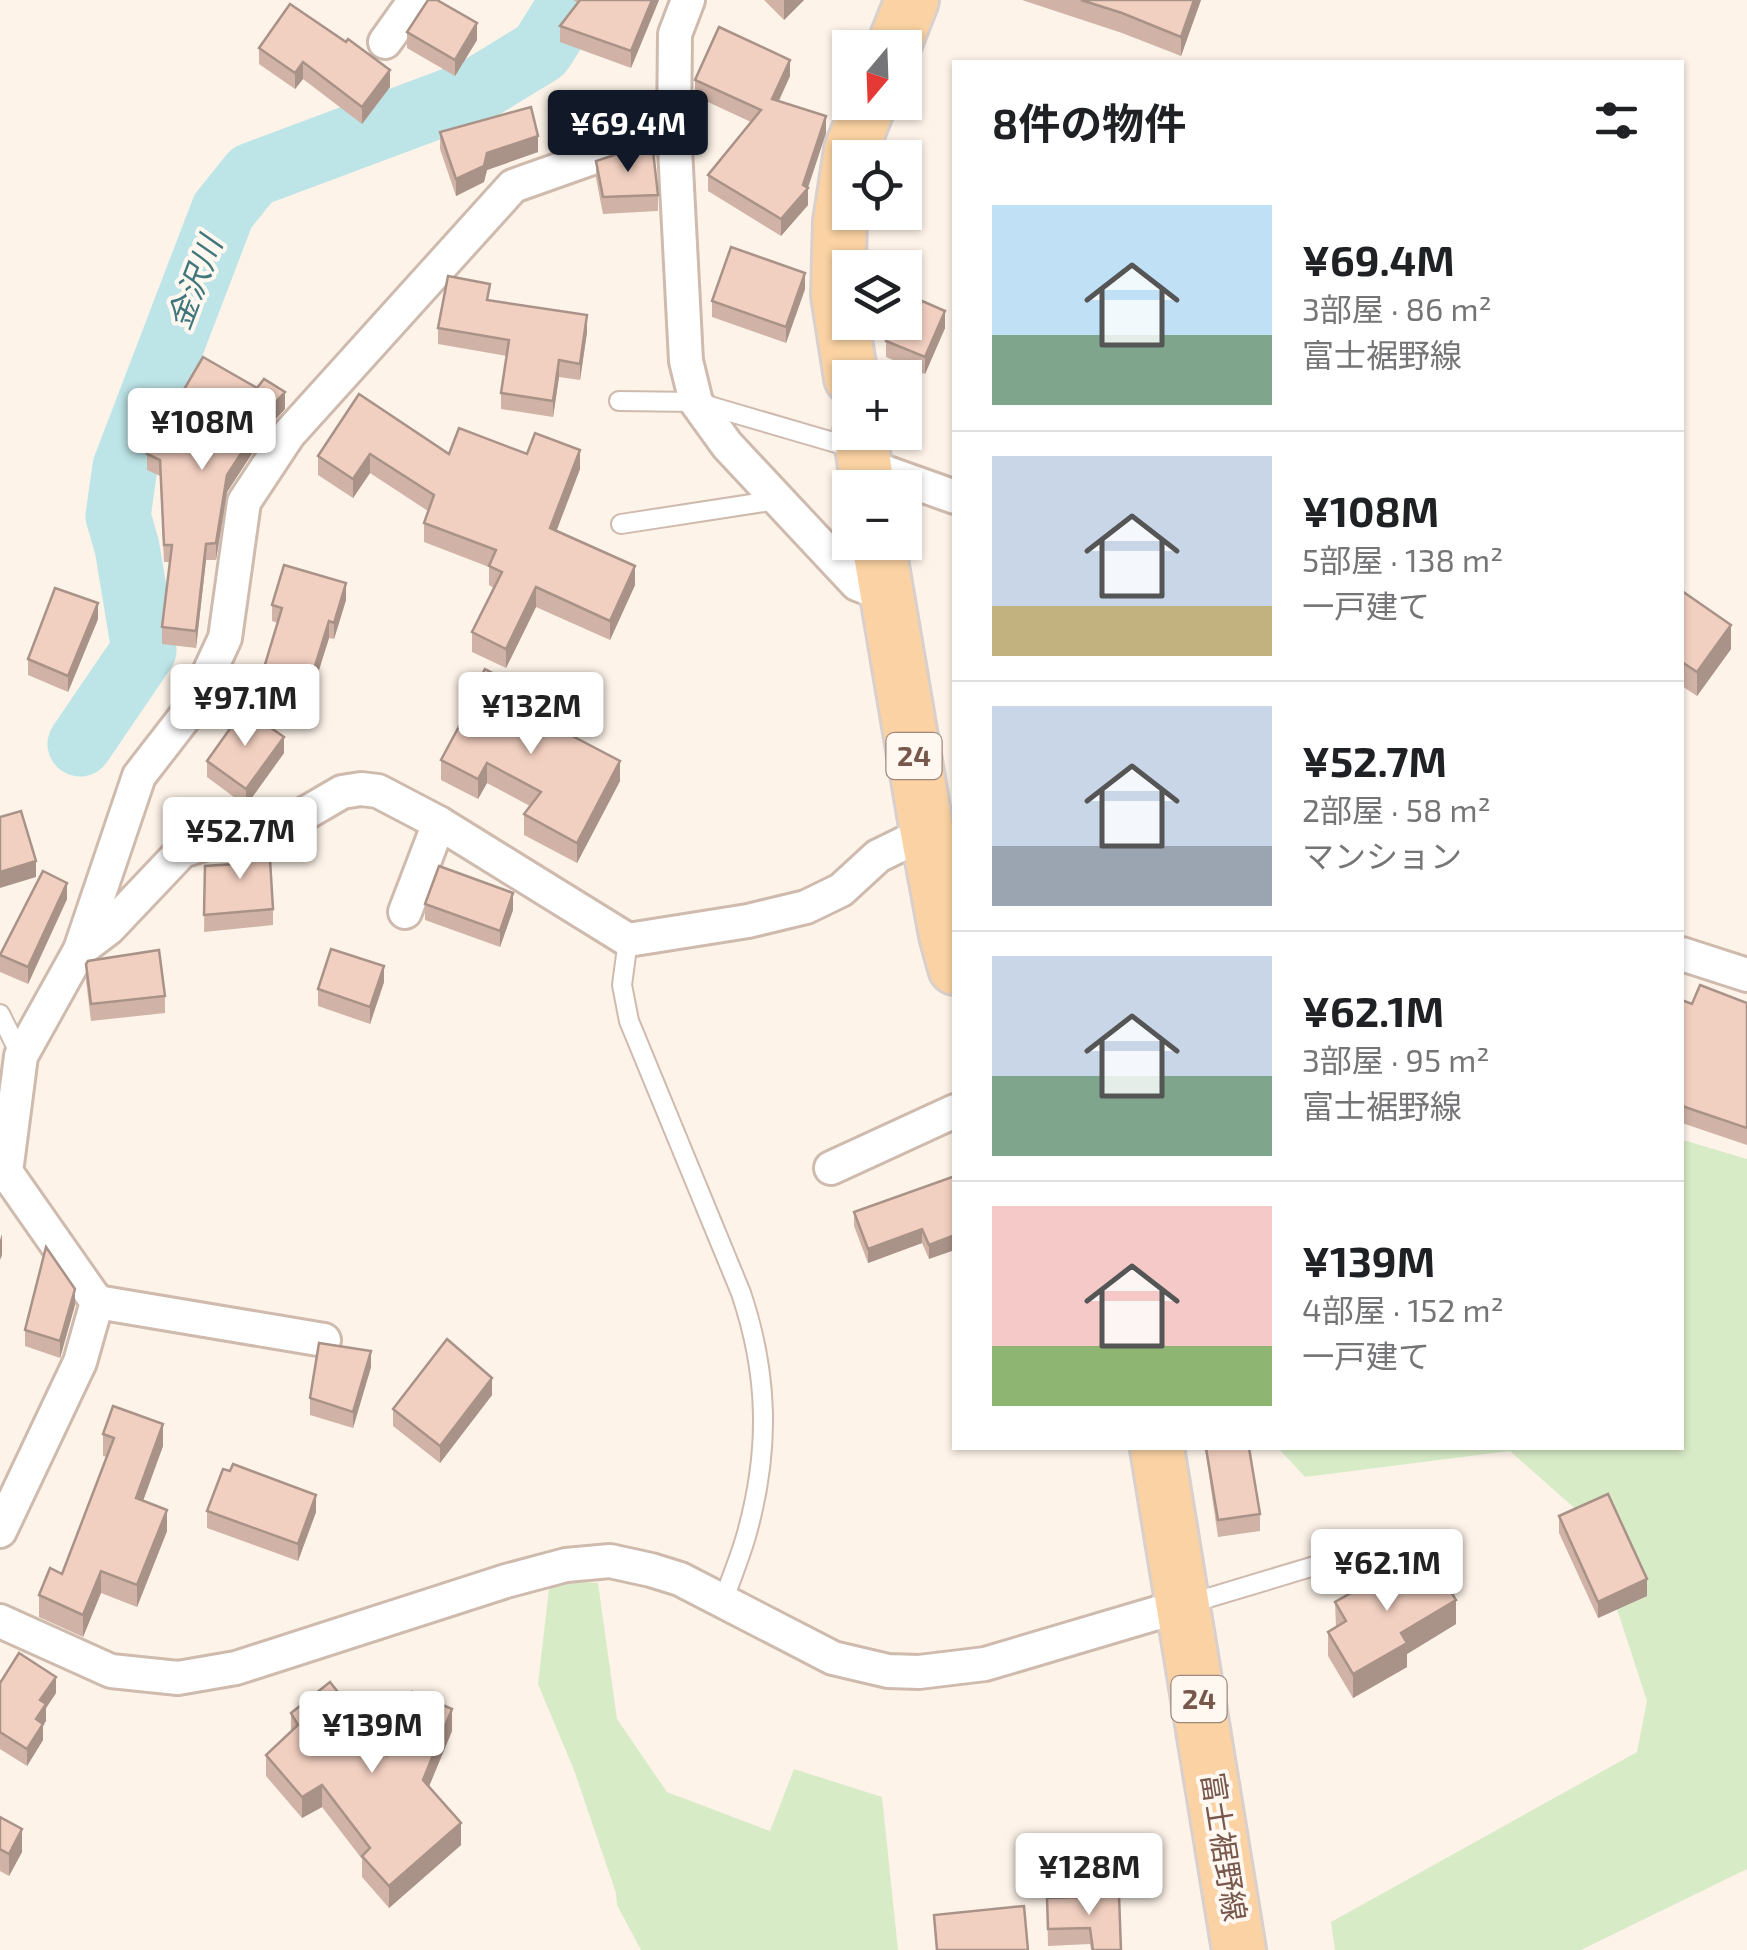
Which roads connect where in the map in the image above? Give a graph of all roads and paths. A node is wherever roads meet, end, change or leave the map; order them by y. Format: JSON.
{"nodes":[{"id":1,"x":414,"y":0,"type":"edge"},
{"id":2,"x":688,"y":0,"type":"edge"},
{"id":3,"x":912,"y":0,"type":"edge"},
{"id":4,"x":900,"y":30,"type":"edge"},
{"id":5,"x":385,"y":42,"type":"dead end"},
{"id":6,"x":863,"y":120,"type":"edge"},
{"id":7,"x":674,"y":129,"type":"junction"},
{"id":8,"x":848,"y":360,"type":"edge"},
{"id":9,"x":619,"y":402,"type":"dead end"},
{"id":10,"x":696,"y":402,"type":"junction"},
{"id":11,"x":864,"y":459,"type":"edge"},
{"id":12,"x":952,"y":496,"type":"edge"},
{"id":13,"x":777,"y":500,"type":"junction"},
{"id":14,"x":622,"y":524,"type":"dead end"},
{"id":15,"x":881,"y":560,"type":"edge"},
{"id":16,"x":886,"y":595,"type":"junction"},
{"id":17,"x":439,"y":822,"type":"junction"},
{"id":18,"x":927,"y":832,"type":"junction"},
{"id":19,"x":405,"y":912,"type":"dead end"},
{"id":20,"x":628,"y":940,"type":"junction"},
{"id":21,"x":80,"y":950,"type":"junction"},
{"id":22,"x":1684,"y":955,"type":"edge"},
{"id":23,"x":952,"y":957,"type":"edge"},
{"id":24,"x":1747,"y":975,"type":"edge"},
{"id":25,"x":0,"y":1014,"type":"edge"},
{"id":26,"x":21,"y":1056,"type":"junction"},
{"id":27,"x":952,"y":1113,"type":"edge"},
{"id":28,"x":830,"y":1168,"type":"dead end"},
{"id":29,"x":97,"y":1302,"type":"junction"},
{"id":30,"x":324,"y":1340,"type":"edge"},
{"id":31,"x":1157,"y":1450,"type":"edge"},
{"id":32,"x":0,"y":1531,"type":"edge"},
{"id":33,"x":1340,"y":1558,"type":"dead end"},
{"id":34,"x":723,"y":1602,"type":"junction"},
{"id":35,"x":1184,"y":1605,"type":"junction"},
{"id":36,"x":0,"y":1621,"type":"edge"},
{"id":37,"x":1239,"y":1950,"type":"edge"}],
"edges":[{"from":1,"to":5,"type":"street"},
{"from":2,"to":7,"type":"street"},
{"from":3,"to":4,"type":"main road"},
{"from":6,"to":8,"type":"main road"},
{"from":7,"to":10,"type":"street"},
{"from":7,"to":21,"type":"street"},
{"from":9,"to":10,"type":"lane"},
{"from":10,"to":11,"type":"lane"},
{"from":10,"to":13,"type":"street"},
{"from":11,"to":12,"type":"street"},
{"from":13,"to":14,"type":"lane"},
{"from":13,"to":16,"type":"street"},
{"from":15,"to":16,"type":"main road","number":"24"},
{"from":16,"to":18,"type":"main road","number":"24"},
{"from":17,"to":19,"type":"street"},
{"from":17,"to":20,"type":"street"},
{"from":17,"to":21,"type":"street"},
{"from":18,"to":20,"type":"street"},
{"from":18,"to":23,"type":"main road","number":"24"},
{"from":20,"to":34,"type":"lane"},
{"from":21,"to":26,"type":"street"},
{"from":22,"to":24,"type":"street"},
{"from":25,"to":26,"type":"lane"},
{"from":26,"to":29,"type":"street"},
{"from":27,"to":28,"type":"street"},
{"from":29,"to":30,"type":"street"},
{"from":29,"to":32,"type":"street"},
{"from":31,"to":35,"type":"main road","name":"富士裾野線","number":"24"},
{"from":33,"to":35,"type":"lane"},
{"from":34,"to":35,"type":"street"},
{"from":34,"to":36,"type":"street"},
{"from":35,"to":37,"type":"main road","name":"富士裾野線","number":"24"}]}
